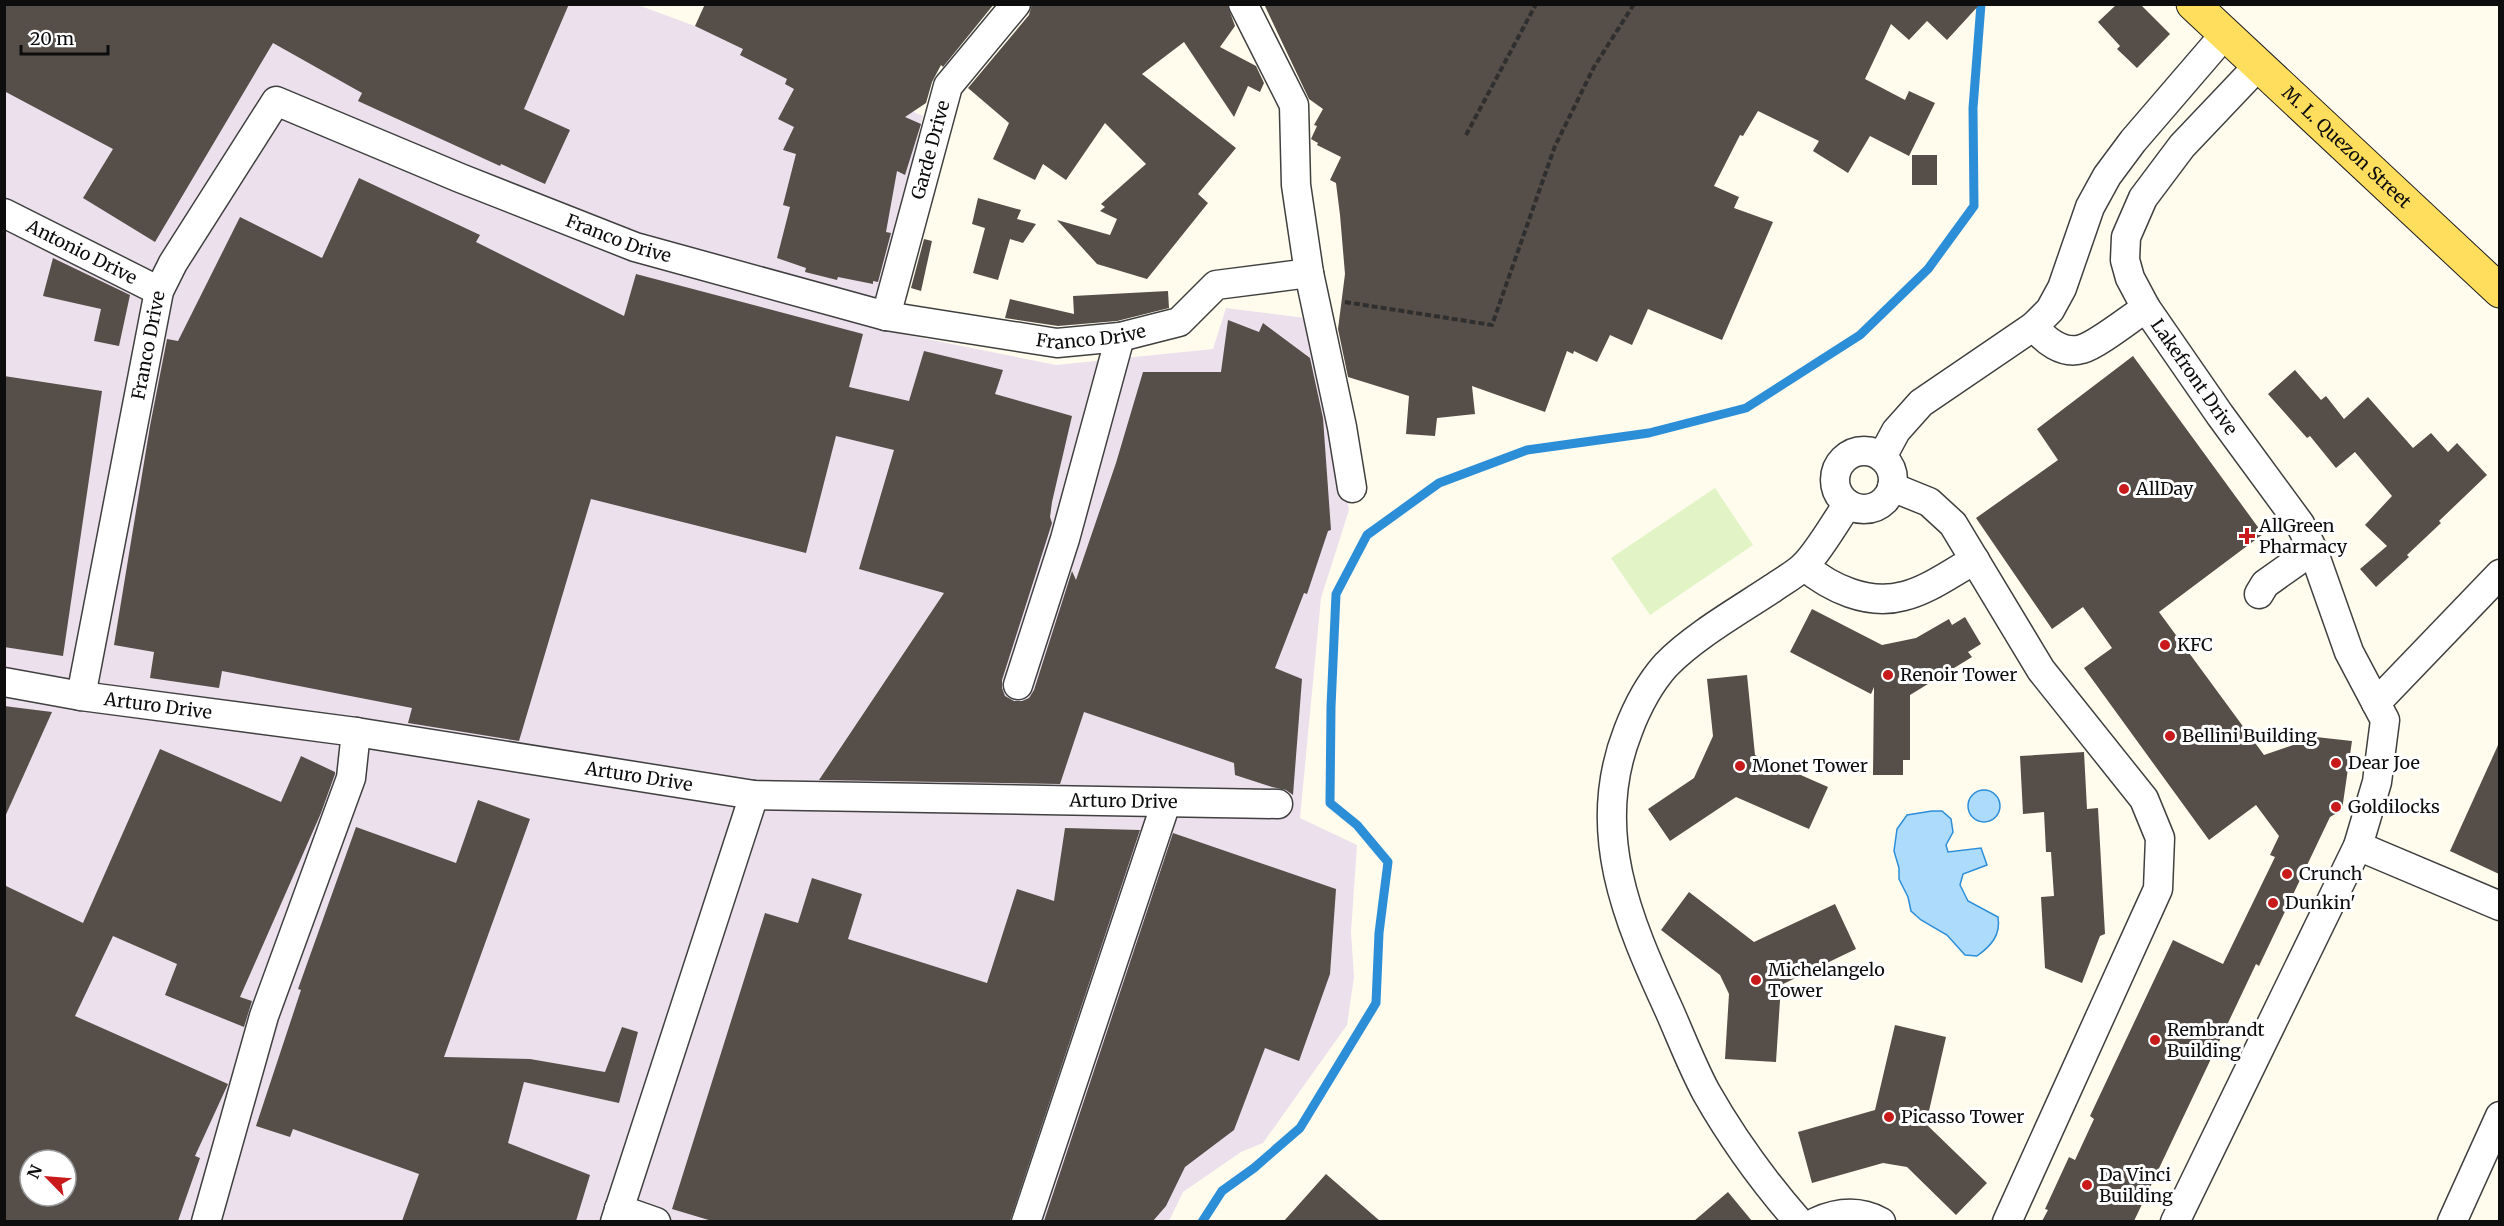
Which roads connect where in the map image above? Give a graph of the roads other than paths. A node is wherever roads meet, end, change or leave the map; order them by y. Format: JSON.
{"nodes":[{"id":1,"x":1016,"y":4,"type":"edge"},
{"id":2,"x":1243,"y":4,"type":"edge"},
{"id":3,"x":2193,"y":4,"type":"edge"},
{"id":4,"x":2225,"y":34,"type":"junction"},
{"id":5,"x":2258,"y":66,"type":"junction"},
{"id":6,"x":2133,"y":141,"type":"junction"},
{"id":7,"x":2165,"y":167,"type":"junction"},
{"id":8,"x":4,"y":213,"type":"edge"},
{"id":9,"x":1312,"y":285,"type":"junction"},
{"id":10,"x":159,"y":291,"type":"junction"},
{"id":11,"x":2499,"y":291,"type":"edge"},
{"id":12,"x":2146,"y":308,"type":"junction"},
{"id":13,"x":886,"y":316,"type":"junction"},
{"id":14,"x":2034,"y":326,"type":"junction"},
{"id":15,"x":1120,"y":337,"type":"junction"},
{"id":16,"x":1882,"y":457,"type":"junction"},
{"id":17,"x":1892,"y":487,"type":"junction"},
{"id":18,"x":1352,"y":488,"type":"dead end"},
{"id":19,"x":1848,"y":504,"type":"junction"},
{"id":20,"x":2313,"y":550,"type":"junction"},
{"id":21,"x":1975,"y":560,"type":"junction"},
{"id":22,"x":1803,"y":566,"type":"junction"},
{"id":23,"x":2499,"y":574,"type":"edge"},
{"id":24,"x":2259,"y":594,"type":"dead end"},
{"id":25,"x":4,"y":682,"type":"edge"},
{"id":26,"x":1018,"y":685,"type":"dead end"},
{"id":27,"x":81,"y":696,"type":"junction"},
{"id":28,"x":2376,"y":703,"type":"junction"},
{"id":29,"x":356,"y":732,"type":"junction"},
{"id":30,"x":754,"y":795,"type":"junction"},
{"id":31,"x":1166,"y":803,"type":"junction"},
{"id":32,"x":1278,"y":804,"type":"dead end"},
{"id":33,"x":2358,"y":846,"type":"junction"},
{"id":34,"x":2499,"y":906,"type":"edge"},
{"id":35,"x":2499,"y":1116,"type":"edge"},
{"id":36,"x":617,"y":1215,"type":"edge"},
{"id":37,"x":206,"y":1221,"type":"edge"},
{"id":38,"x":656,"y":1221,"type":"edge"},
{"id":39,"x":1026,"y":1221,"type":"edge"},
{"id":40,"x":1798,"y":1221,"type":"edge"},
{"id":41,"x":1816,"y":1221,"type":"edge"},
{"id":42,"x":1881,"y":1221,"type":"edge"},
{"id":43,"x":2007,"y":1221,"type":"edge"},
{"id":44,"x":2175,"y":1221,"type":"edge"},
{"id":45,"x":2452,"y":1221,"type":"edge"}],
"edges":[{"from":1,"to":13,"type":"street","name":"Garde Drive"},
{"from":2,"to":9,"type":"street"},
{"from":3,"to":4,"type":"main road","name":"M. L. Quezon Street"},
{"from":4,"to":5,"type":"main road","name":"M. L. Quezon Street"},
{"from":4,"to":6,"type":"street"},
{"from":5,"to":7,"type":"street","name":"Lakefront Drive"},
{"from":5,"to":11,"type":"main road","name":"M. L. Quezon Street"},
{"from":6,"to":7,"type":"street"},
{"from":6,"to":14,"type":"street"},
{"from":7,"to":12,"type":"street","name":"Lakefront Drive"},
{"from":8,"to":10,"type":"street","name":"Antonio Drive"},
{"from":9,"to":15,"type":"street","name":"Franco Drive"},
{"from":9,"to":18,"type":"street"},
{"from":10,"to":13,"type":"street","name":"Franco Drive"},
{"from":10,"to":27,"type":"street","name":"Franco Drive"},
{"from":12,"to":14,"type":"street"},
{"from":12,"to":20,"type":"street","name":"Lakefront Drive"},
{"from":13,"to":15,"type":"street","name":"Franco Drive"},
{"from":14,"to":16,"type":"street"},
{"from":15,"to":26,"type":"street"},
{"from":16,"to":17,"type":"street"},
{"from":16,"to":19,"type":"street"},
{"from":17,"to":19,"type":"street"},
{"from":17,"to":21,"type":"street"},
{"from":19,"to":22,"type":"street"},
{"from":20,"to":24,"type":"street"},
{"from":20,"to":28,"type":"street","name":"Lakefront Drive"},
{"from":21,"to":22,"type":"street"},
{"from":21,"to":43,"type":"street"},
{"from":22,"to":40,"type":"street"},
{"from":23,"to":28,"type":"street"},
{"from":25,"to":27,"type":"street","name":"Arturo Drive"},
{"from":27,"to":29,"type":"street","name":"Arturo Drive"},
{"from":28,"to":33,"type":"street","name":"Lakefront Drive"},
{"from":29,"to":30,"type":"street","name":"Arturo Drive"},
{"from":29,"to":37,"type":"street"},
{"from":30,"to":31,"type":"street","name":"Arturo Drive"},
{"from":30,"to":36,"type":"street"},
{"from":31,"to":32,"type":"street","name":"Arturo Drive"},
{"from":31,"to":39,"type":"street"},
{"from":33,"to":34,"type":"street"},
{"from":33,"to":44,"type":"street","name":"Lakefront Drive"},
{"from":35,"to":45,"type":"street"},
{"from":36,"to":38,"type":"street"},
{"from":41,"to":42,"type":"street"}]}
